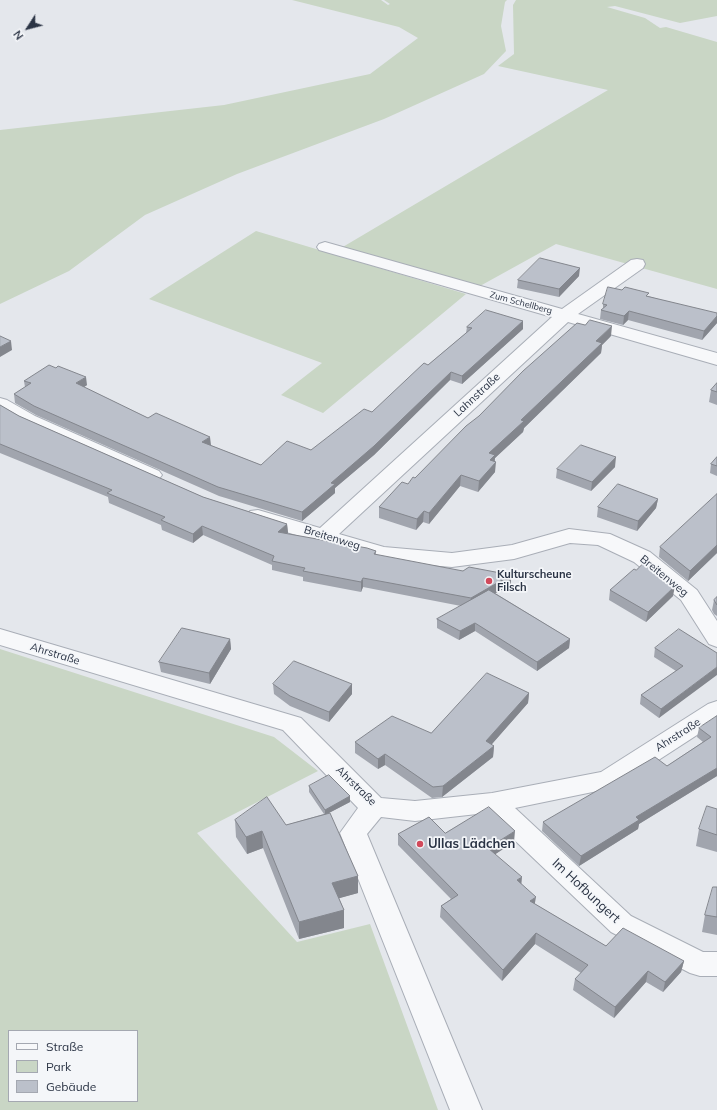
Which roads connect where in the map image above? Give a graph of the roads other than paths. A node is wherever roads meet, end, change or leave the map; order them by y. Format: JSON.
{"nodes":[{"id":1,"x":325,"y":247,"type":"dead end"},
{"id":2,"x":637,"y":264,"type":"dead end"},
{"id":3,"x":565,"y":315,"type":"junction"},
{"id":4,"x":717,"y":359,"type":"edge"},
{"id":5,"x":0,"y":404,"type":"edge"},
{"id":6,"x":167,"y":482,"type":"edge"},
{"id":7,"x":241,"y":510,"type":"edge"},
{"id":8,"x":324,"y":536,"type":"junction"},
{"id":9,"x":0,"y":637,"type":"edge"},
{"id":10,"x":717,"y":639,"type":"edge"},
{"id":11,"x":717,"y":710,"type":"edge"},
{"id":12,"x":492,"y":803,"type":"junction"},
{"id":13,"x":374,"y":807,"type":"junction"},
{"id":14,"x":717,"y":964,"type":"edge"},
{"id":15,"x":466,"y":1110,"type":"edge"}],
"edges":[{"from":1,"to":3,"type":"street","name":"Zum Schellberg"},
{"from":2,"to":3,"type":"street","name":"Lahnstraße"},
{"from":3,"to":4,"type":"street","name":"Zum Schellberg"},
{"from":3,"to":8,"type":"street","name":"Lahnstraße"},
{"from":5,"to":6,"type":"street"},
{"from":7,"to":8,"type":"street","name":"Breitenweg"},
{"from":8,"to":10,"type":"street","name":"Breitenweg"},
{"from":9,"to":13,"type":"street","name":"Ahrstraße"},
{"from":11,"to":12,"type":"street","name":"Ahrstraße"},
{"from":12,"to":13,"type":"street","name":"Ahrstraße"},
{"from":12,"to":14,"type":"street","name":"Im Hofbungert"},
{"from":13,"to":15,"type":"street"}]}
